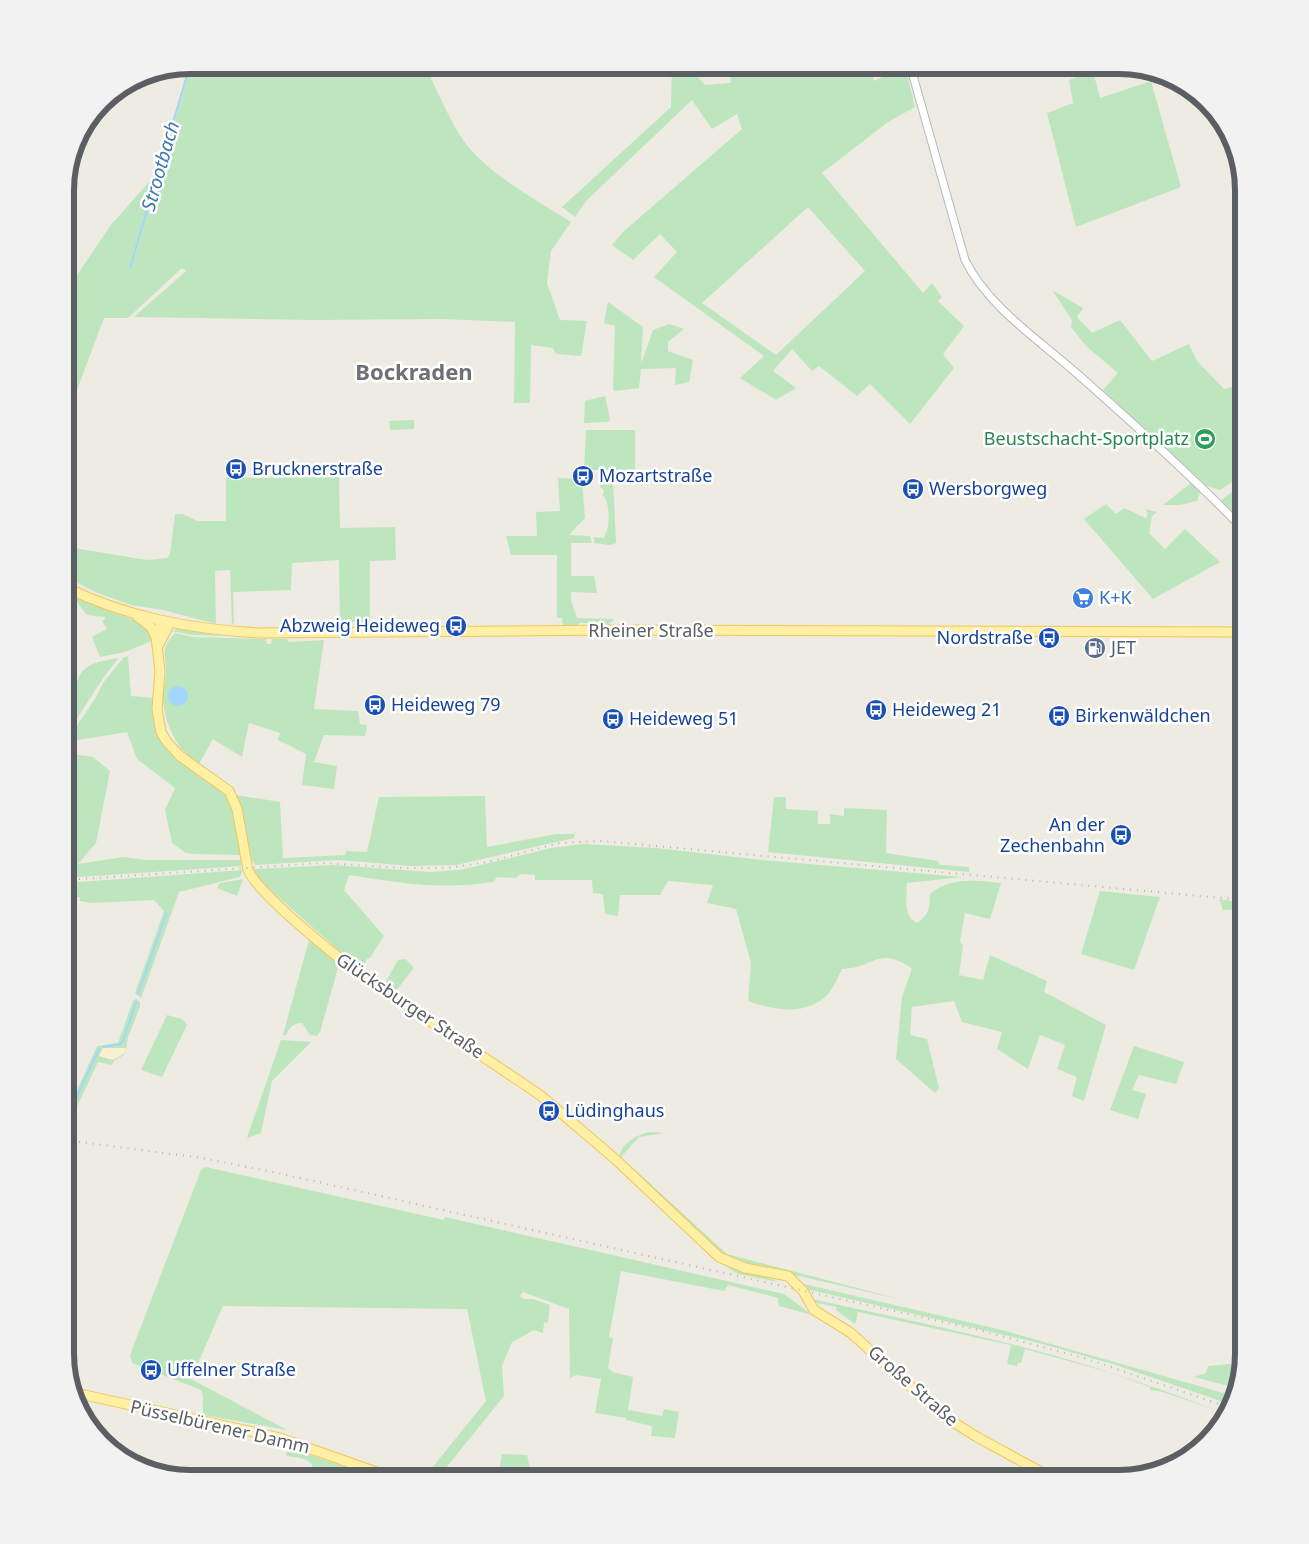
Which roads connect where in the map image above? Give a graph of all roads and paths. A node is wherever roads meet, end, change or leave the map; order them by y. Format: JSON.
{"nodes":[{"id":1,"x":913,"y":74,"type":"edge"},
{"id":2,"x":1235,"y":521,"type":"edge"},
{"id":3,"x":74,"y":591,"type":"edge"},
{"id":4,"x":135,"y":615,"type":"junction"},
{"id":5,"x":166,"y":622,"type":"junction"},
{"id":6,"x":1235,"y":632,"type":"edge"},
{"id":7,"x":157,"y":641,"type":"junction"},
{"id":8,"x":788,"y":1276,"type":"joint"},
{"id":9,"x":81,"y":1394,"type":"edge"},
{"id":10,"x":371,"y":1470,"type":"edge"},
{"id":11,"x":1038,"y":1470,"type":"edge"}],
"edges":[{"from":1,"to":2,"type":"street"},
{"from":3,"to":4,"type":"main road","name":"Rheiner Straße"},
{"from":4,"to":5,"type":"main road","name":"Rheiner Straße"},
{"from":4,"to":7,"type":"main road"},
{"from":5,"to":6,"type":"main road","name":"Rheiner Straße"},
{"from":5,"to":7,"type":"main road"},
{"from":7,"to":8,"type":"main road","name":"Glücksburger Straße"},
{"from":8,"to":11,"type":"main road","name":"Große Straße"},
{"from":9,"to":10,"type":"main road","name":"Püsselbürener Damm"}]}
